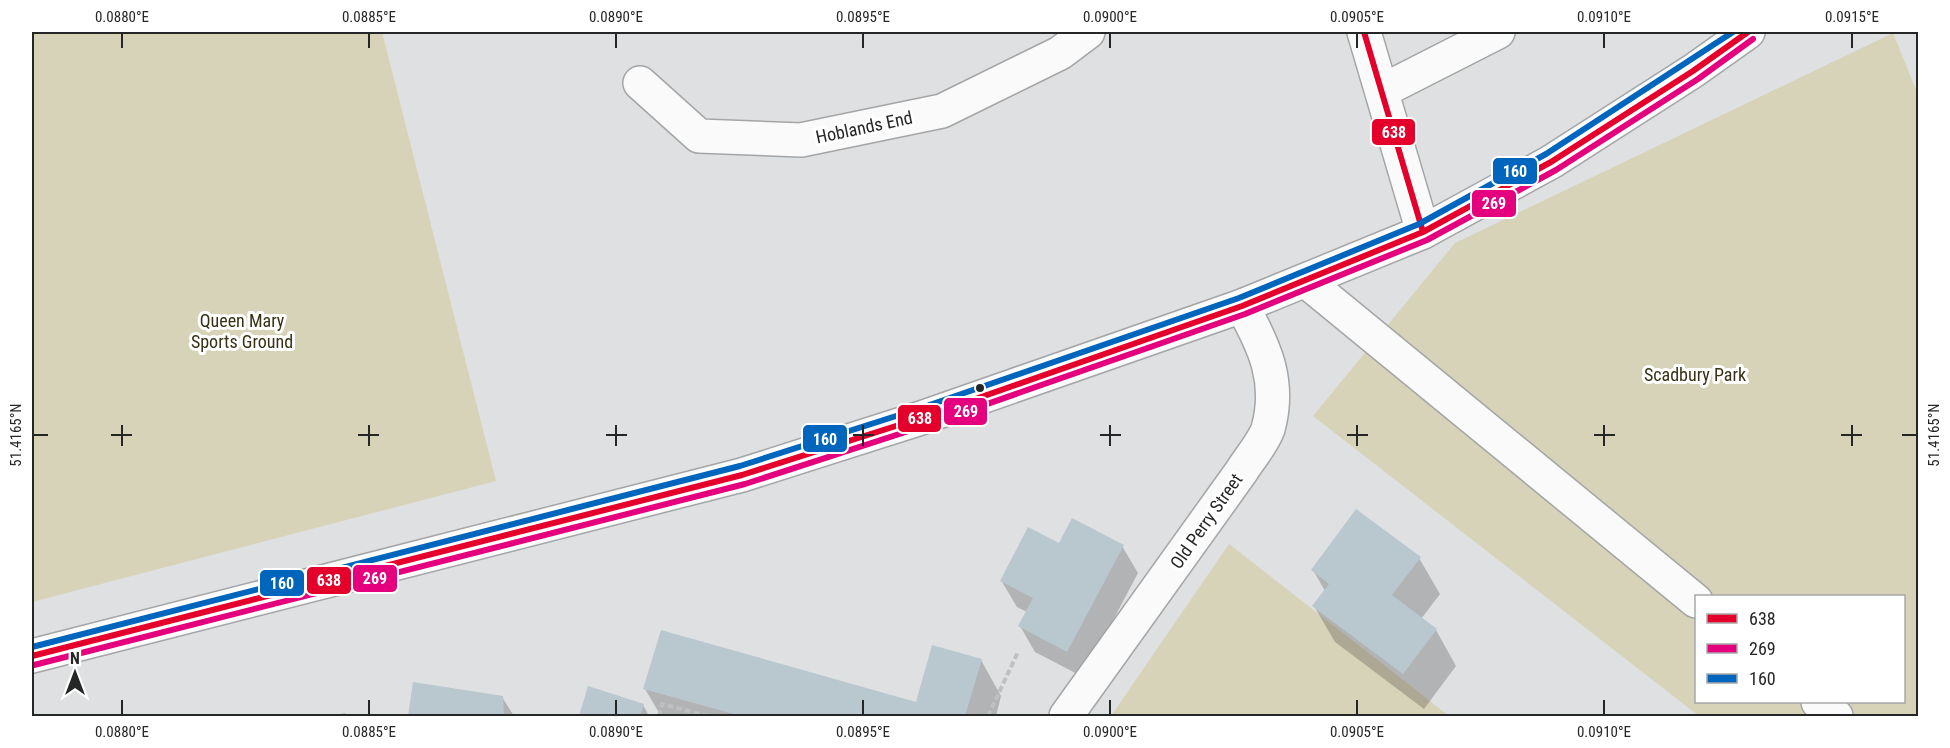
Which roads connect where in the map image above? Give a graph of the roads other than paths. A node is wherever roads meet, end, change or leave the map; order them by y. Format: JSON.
{"nodes":[{"id":1,"x":1088,"y":32,"type":"edge"},
{"id":2,"x":1364,"y":32,"type":"edge"},
{"id":3,"x":1498,"y":32,"type":"edge"},
{"id":4,"x":1748,"y":32,"type":"edge"},
{"id":5,"x":640,"y":83,"type":"dead end"},
{"id":6,"x":1382,"y":91,"type":"junction"},
{"id":7,"x":1423,"y":232,"type":"junction"},
{"id":8,"x":1306,"y":281,"type":"junction"},
{"id":9,"x":1242,"y":306,"type":"junction"},
{"id":10,"x":1695,"y":600,"type":"edge"},
{"id":11,"x":32,"y":657,"type":"edge"},
{"id":12,"x":1819,"y":703,"type":"edge"},
{"id":13,"x":1066,"y":717,"type":"edge"},
{"id":14,"x":1836,"y":717,"type":"edge"}],
"edges":[{"from":1,"to":5,"type":"main road","name":"Hoblands End"},
{"from":2,"to":6,"type":"main road"},
{"from":3,"to":6,"type":"main road"},
{"from":4,"to":7,"type":"main road"},
{"from":6,"to":7,"type":"main road"},
{"from":7,"to":8,"type":"main road"},
{"from":8,"to":9,"type":"main road"},
{"from":8,"to":10,"type":"main road"},
{"from":9,"to":11,"type":"main road"},
{"from":9,"to":13,"type":"main road","name":"Old Perry Street"},
{"from":12,"to":14,"type":"main road"}]}
